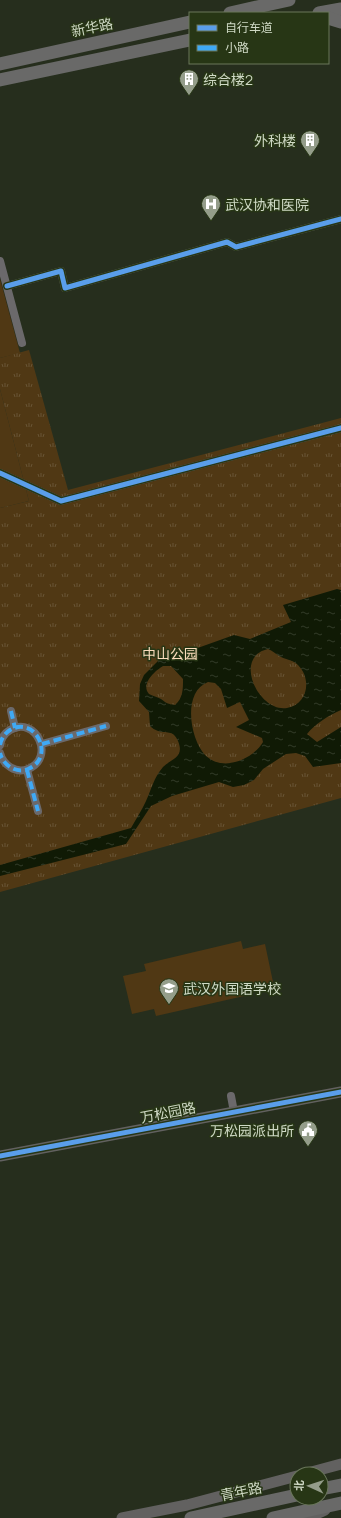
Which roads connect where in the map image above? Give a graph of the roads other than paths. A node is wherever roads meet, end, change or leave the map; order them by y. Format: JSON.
{"nodes":[{"id":1,"x":289,"y":0,"type":"edge"},
{"id":2,"x":341,"y":9,"type":"edge"},
{"id":3,"x":235,"y":12,"type":"edge"},
{"id":4,"x":324,"y":12,"type":"edge"},
{"id":5,"x":329,"y":18,"type":"edge"},
{"id":6,"x":189,"y":22,"type":"edge"},
{"id":7,"x":341,"y":22,"type":"edge"},
{"id":8,"x":189,"y":40,"type":"edge"},
{"id":9,"x":0,"y":64,"type":"edge"},
{"id":10,"x":0,"y":80,"type":"edge"},
{"id":11,"x":341,"y":219,"type":"edge"},
{"id":12,"x":0,"y":261,"type":"edge"},
{"id":13,"x":7,"y":286,"type":"junction"},
{"id":14,"x":22,"y":343,"type":"dead end"},
{"id":15,"x":341,"y":428,"type":"edge"},
{"id":16,"x":0,"y":473,"type":"edge"},
{"id":17,"x":11,"y":711,"type":"dead end"},
{"id":18,"x":106,"y":726,"type":"dead end"},
{"id":19,"x":15,"y":728,"type":"junction"},
{"id":20,"x":42,"y":744,"type":"junction"},
{"id":21,"x":0,"y":745,"type":"edge"},
{"id":22,"x":0,"y":754,"type":"edge"},
{"id":23,"x":27,"y":770,"type":"junction"},
{"id":24,"x":38,"y":811,"type":"dead end"},
{"id":25,"x":341,"y":1092,"type":"edge"},
{"id":26,"x":231,"y":1096,"type":"dead end"},
{"id":27,"x":234,"y":1112,"type":"junction"},
{"id":28,"x":0,"y":1156,"type":"edge"},
{"id":29,"x":341,"y":1464,"type":"edge"},
{"id":30,"x":329,"y":1467,"type":"edge"},
{"id":31,"x":289,"y":1478,"type":"edge"},
{"id":32,"x":341,"y":1485,"type":"edge"},
{"id":33,"x":329,"y":1487,"type":"edge"},
{"id":34,"x":289,"y":1497,"type":"edge"},
{"id":35,"x":341,"y":1503,"type":"edge"},
{"id":36,"x":254,"y":1505,"type":"junction"},
{"id":37,"x":175,"y":1507,"type":"junction"},
{"id":38,"x":122,"y":1518,"type":"edge"},
{"id":39,"x":191,"y":1518,"type":"edge"},
{"id":40,"x":273,"y":1518,"type":"edge"},
{"id":41,"x":308,"y":1518,"type":"edge"}],
"edges":[{"from":1,"to":3,"type":"main road"},
{"from":2,"to":4,"type":"main road"},
{"from":5,"to":7,"type":"main road"},
{"from":6,"to":9,"type":"main road","name":"新华路"},
{"from":8,"to":10,"type":"main road"},
{"from":11,"to":13,"type":"street"},
{"from":12,"to":13,"type":"street"},
{"from":13,"to":14,"type":"street"},
{"from":15,"to":16,"type":"street"},
{"from":17,"to":19,"type":"street"},
{"from":18,"to":20,"type":"street"},
{"from":19,"to":20,"type":"street"},
{"from":19,"to":21,"type":"street"},
{"from":20,"to":23,"type":"street"},
{"from":22,"to":23,"type":"street"},
{"from":23,"to":24,"type":"street"},
{"from":25,"to":27,"type":"street","name":"万松园路"},
{"from":26,"to":27,"type":"street"},
{"from":27,"to":28,"type":"street","name":"万松园路"},
{"from":29,"to":30,"type":"street"},
{"from":31,"to":37,"type":"street"},
{"from":32,"to":33,"type":"main road"},
{"from":34,"to":36,"type":"main road","name":"青年路"},
{"from":35,"to":40,"type":"main road"},
{"from":35,"to":41,"type":"street"},
{"from":36,"to":37,"type":"street"},
{"from":36,"to":39,"type":"main road","name":"青年路"},
{"from":37,"to":38,"type":"street"}]}
